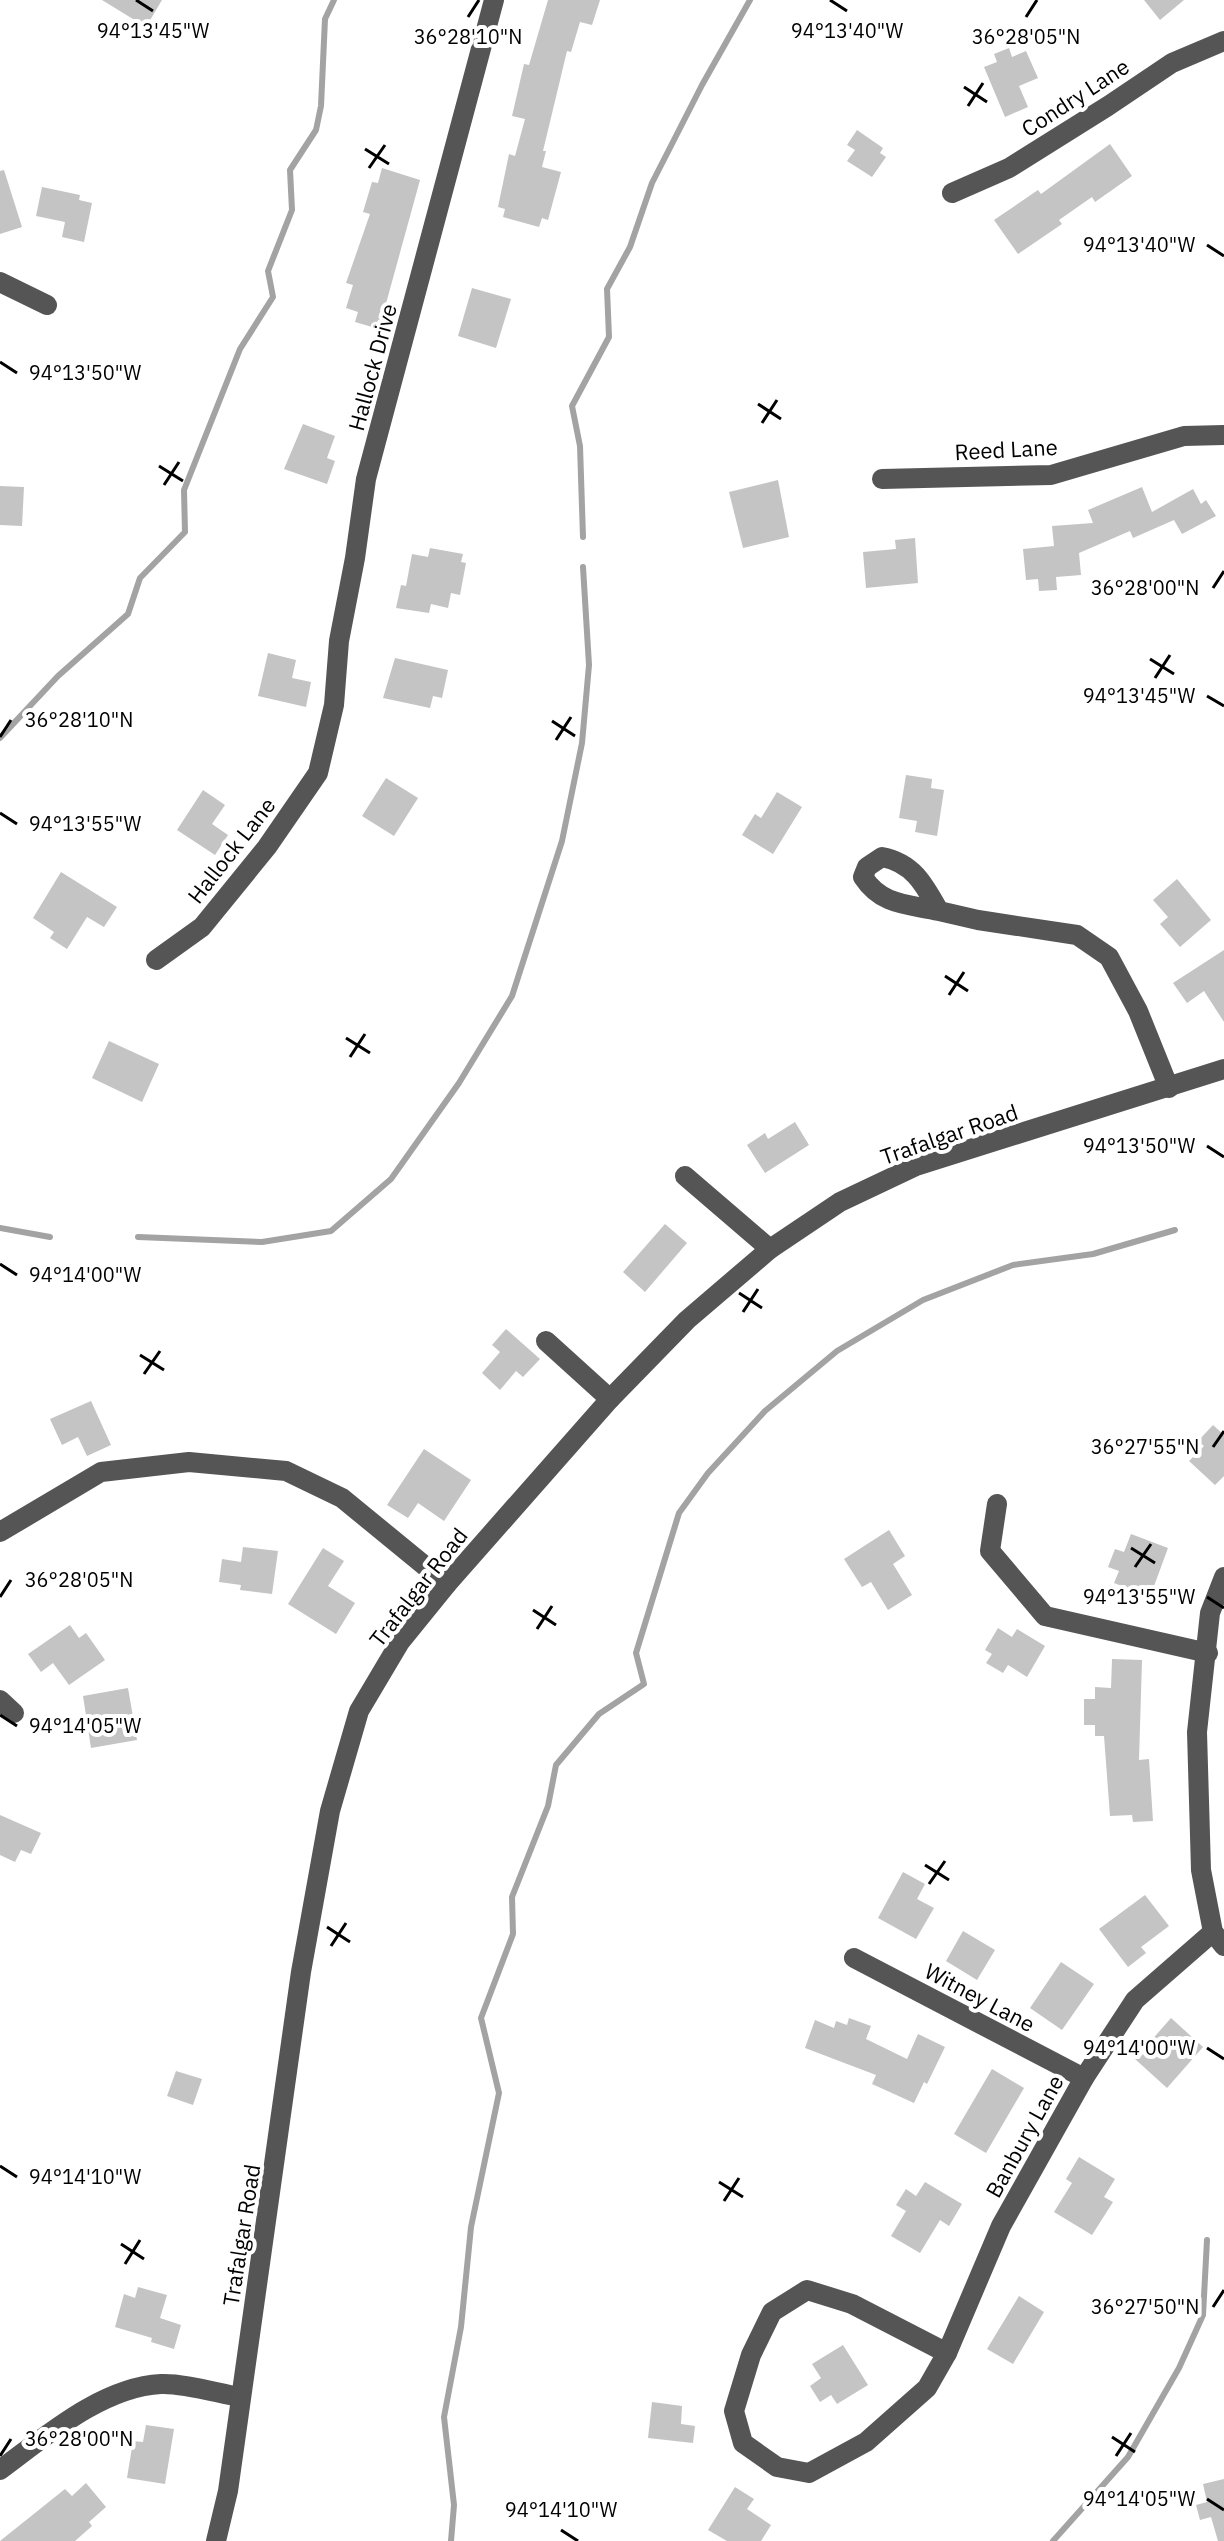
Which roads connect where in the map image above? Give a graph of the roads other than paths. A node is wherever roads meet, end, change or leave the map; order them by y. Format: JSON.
{"nodes":[{"id":1,"x":494,"y":0,"type":"edge"},
{"id":2,"x":1224,"y":41,"type":"edge"},
{"id":3,"x":952,"y":193,"type":"dead end"},
{"id":4,"x":0,"y":282,"type":"edge"},
{"id":5,"x":47,"y":305,"type":"dead end"},
{"id":6,"x":1224,"y":435,"type":"edge"},
{"id":7,"x":882,"y":479,"type":"dead end"},
{"id":8,"x":323,"y":752,"type":"joint"},
{"id":9,"x":939,"y":911,"type":"dead end"},
{"id":10,"x":156,"y":960,"type":"dead end"},
{"id":11,"x":1224,"y":1069,"type":"edge"},
{"id":12,"x":1169,"y":1088,"type":"junction"},
{"id":13,"x":685,"y":1176,"type":"dead end"},
{"id":14,"x":770,"y":1249,"type":"junction"},
{"id":15,"x":546,"y":1341,"type":"dead end"},
{"id":16,"x":610,"y":1399,"type":"junction"},
{"id":17,"x":997,"y":1504,"type":"dead end"},
{"id":18,"x":0,"y":1532,"type":"edge"},
{"id":19,"x":1224,"y":1577,"type":"edge"},
{"id":20,"x":447,"y":1584,"type":"junction"},
{"id":21,"x":1208,"y":1653,"type":"junction"},
{"id":22,"x":1218,"y":1939,"type":"edge"},
{"id":23,"x":854,"y":1958,"type":"dead end"},
{"id":24,"x":1084,"y":2078,"type":"junction"},
{"id":25,"x":947,"y":2353,"type":"junction"},
{"id":26,"x":240,"y":2397,"type":"junction"},
{"id":27,"x":0,"y":2470,"type":"edge"},
{"id":28,"x":216,"y":2541,"type":"edge"}],
"edges":[{"from":1,"to":8,"type":"street","name":"Hallock Drive"},
{"from":2,"to":3,"type":"street","name":"Condry Lane"},
{"from":4,"to":5,"type":"street"},
{"from":6,"to":7,"type":"street","name":"Reed Lane"},
{"from":8,"to":10,"type":"street","name":"Hallock Lane"},
{"from":9,"to":12,"type":"street"},
{"from":11,"to":12,"type":"street","name":"Trafalgar Road"},
{"from":12,"to":14,"type":"street","name":"Trafalgar Road"},
{"from":13,"to":14,"type":"street"},
{"from":14,"to":16,"type":"street","name":"Trafalgar Road"},
{"from":15,"to":16,"type":"street"},
{"from":16,"to":20,"type":"street","name":"Trafalgar Road"},
{"from":17,"to":21,"type":"street"},
{"from":18,"to":20,"type":"street"},
{"from":19,"to":21,"type":"street"},
{"from":20,"to":26,"type":"street","name":"Trafalgar Road"},
{"from":21,"to":22,"type":"street"},
{"from":22,"to":24,"type":"street","name":"Banbury Lane"},
{"from":23,"to":24,"type":"street","name":"Witney Lane"},
{"from":24,"to":25,"type":"street","name":"Banbury Lane"},
{"from":25,"to":25,"type":"street"},
{"from":26,"to":27,"type":"street"},
{"from":26,"to":28,"type":"street","name":"Trafalgar Road"}]}
